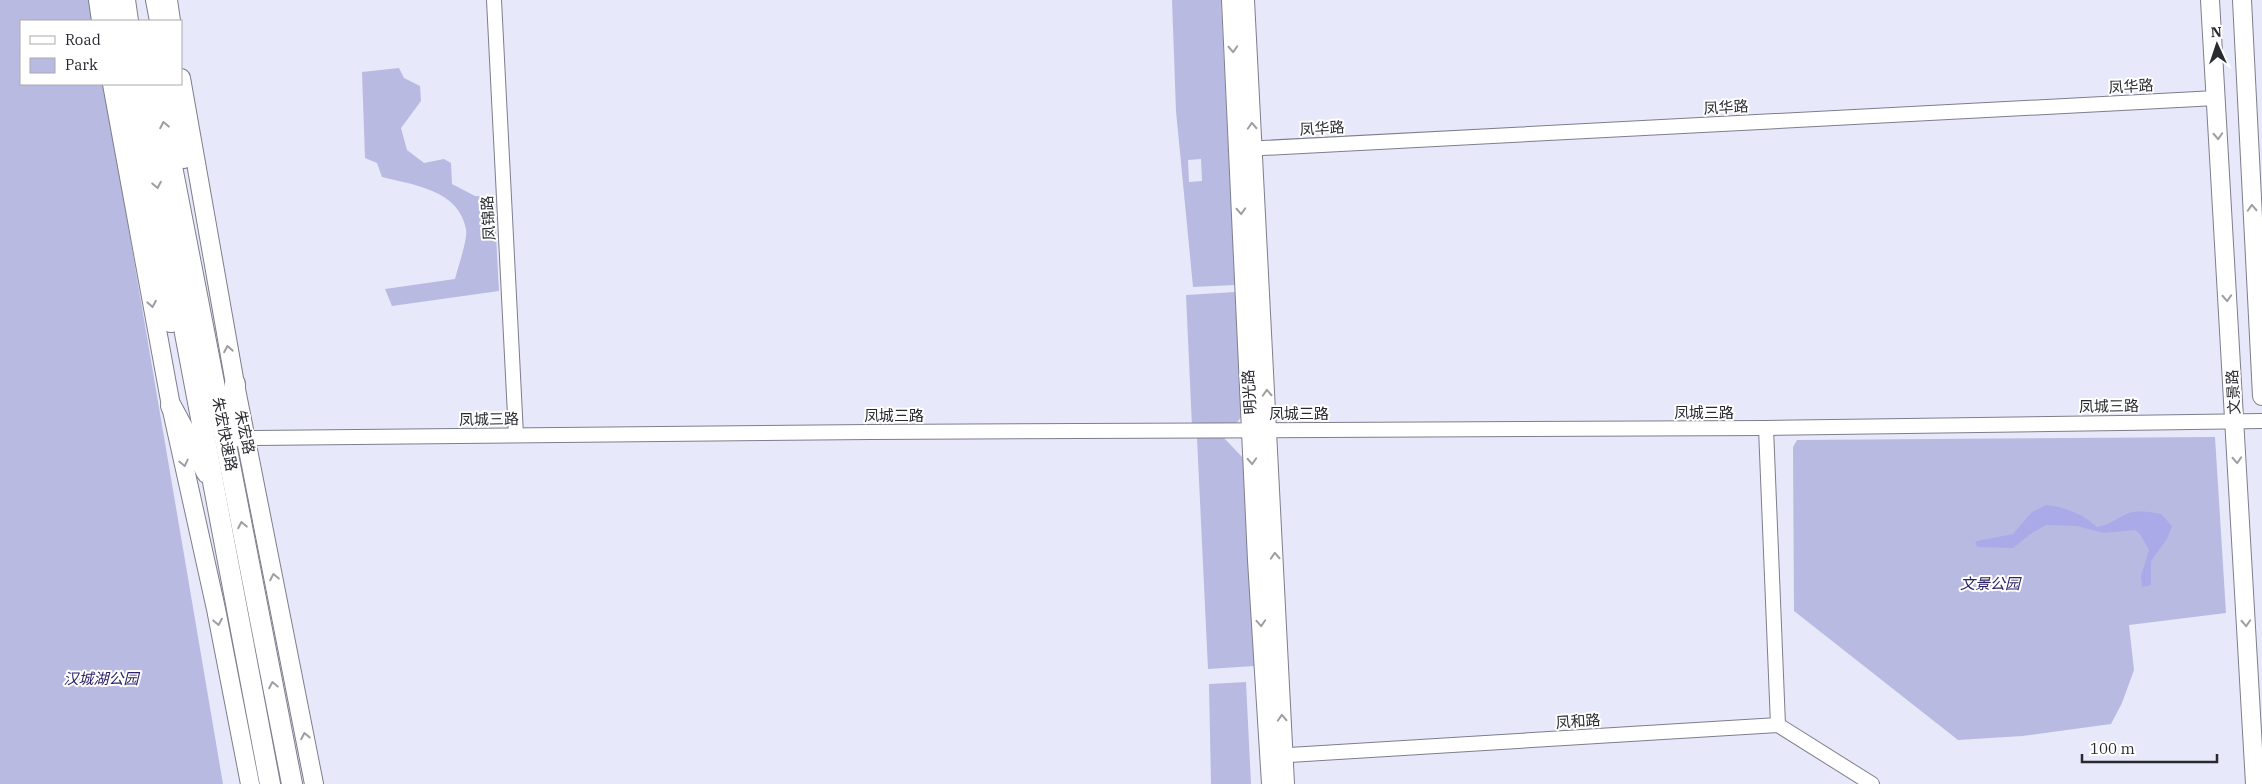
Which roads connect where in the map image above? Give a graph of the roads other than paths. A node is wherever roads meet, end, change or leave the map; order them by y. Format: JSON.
{"nodes":[{"id":1,"x":98,"y":0,"type":"edge"},
{"id":2,"x":108,"y":0,"type":"edge"},
{"id":3,"x":124,"y":0,"type":"edge"},
{"id":4,"x":142,"y":0,"type":"edge"},
{"id":5,"x":156,"y":0,"type":"edge"},
{"id":6,"x":168,"y":0,"type":"edge"},
{"id":7,"x":494,"y":0,"type":"edge"},
{"id":8,"x":1230,"y":0,"type":"edge"},
{"id":9,"x":1245,"y":0,"type":"edge"},
{"id":10,"x":2210,"y":0,"type":"edge"},
{"id":11,"x":2242,"y":0,"type":"edge"},
{"id":12,"x":101,"y":20,"type":"edge"},
{"id":13,"x":112,"y":20,"type":"edge"},
{"id":14,"x":128,"y":20,"type":"edge"},
{"id":15,"x":146,"y":20,"type":"edge"},
{"id":16,"x":160,"y":20,"type":"edge"},
{"id":17,"x":171,"y":20,"type":"edge"},
{"id":18,"x":112,"y":85,"type":"edge"},
{"id":19,"x":126,"y":85,"type":"edge"},
{"id":20,"x":182,"y":85,"type":"edge"},
{"id":21,"x":152,"y":94,"type":"edge"},
{"id":22,"x":2216,"y":98,"type":"junction"},
{"id":23,"x":1246,"y":148,"type":"junction"},
{"id":24,"x":216,"y":388,"type":"junction"},
{"id":25,"x":2262,"y":396,"type":"edge"},
{"id":26,"x":171,"y":406,"type":"junction"},
{"id":27,"x":2234,"y":420,"type":"junction"},
{"id":28,"x":2262,"y":421,"type":"edge"},
{"id":29,"x":1766,"y":428,"type":"junction"},
{"id":30,"x":1269,"y":429,"type":"junction"},
{"id":31,"x":1250,"y":430,"type":"junction"},
{"id":32,"x":516,"y":434,"type":"junction"},
{"id":33,"x":246,"y":438,"type":"junction"},
{"id":34,"x":212,"y":484,"type":"junction"},
{"id":35,"x":1778,"y":725,"type":"junction"},
{"id":36,"x":1277,"y":756,"type":"junction"},
{"id":37,"x":250,"y":784,"type":"edge"},
{"id":38,"x":270,"y":784,"type":"edge"},
{"id":39,"x":292,"y":784,"type":"edge"},
{"id":40,"x":314,"y":784,"type":"edge"},
{"id":41,"x":1271,"y":784,"type":"edge"},
{"id":42,"x":1286,"y":784,"type":"edge"},
{"id":43,"x":1872,"y":784,"type":"edge"},
{"id":44,"x":2255,"y":784,"type":"edge"}],
"edges":[{"from":1,"to":12,"type":"main road"},
{"from":2,"to":13,"type":"highway"},
{"from":3,"to":14,"type":"highway"},
{"from":4,"to":15,"type":"highway"},
{"from":5,"to":16,"type":"highway"},
{"from":6,"to":17,"type":"main road"},
{"from":7,"to":32,"type":"street","name":"凤锦路"},
{"from":8,"to":23,"type":"main road","name":"明光路","one_way":true},
{"from":23,"to":9,"type":"main road","name":"明光路","one_way":true},
{"from":10,"to":22,"type":"main road","name":"文景路"},
{"from":25,"to":11,"type":"main road","name":"文景路","one_way":true},
{"from":18,"to":26,"type":"main road","one_way":true},
{"from":19,"to":21,"type":"highway"},
{"from":24,"to":20,"type":"main road","name":"朱宏路","one_way":true},
{"from":21,"to":24,"type":"highway","name":"朱宏快速路"},
{"from":24,"to":21,"type":"highway","one_way":true},
{"from":22,"to":23,"type":"street","name":"凤华路"},
{"from":22,"to":27,"type":"main road","name":"文景路","one_way":true},
{"from":30,"to":23,"type":"main road","name":"明光路","one_way":true},
{"from":23,"to":31,"type":"main road","name":"明光路","one_way":true},
{"from":24,"to":33,"type":"main road","name":"朱宏路"},
{"from":24,"to":34,"type":"highway","name":"朱宏快速路"},
{"from":39,"to":24,"type":"highway","name":"朱宏快速路","one_way":true},
{"from":26,"to":34,"type":"highway"},
{"from":26,"to":37,"type":"main road","one_way":true},
{"from":27,"to":28,"type":"street","name":"凤城三路"},
{"from":27,"to":29,"type":"street","name":"凤城三路"},
{"from":27,"to":44,"type":"main road","name":"文景路","one_way":true},
{"from":29,"to":30,"type":"street","name":"凤城三路"},
{"from":29,"to":35,"type":"street"},
{"from":30,"to":31,"type":"street","name":"凤城三路"},
{"from":36,"to":30,"type":"main road","name":"明光路","one_way":true},
{"from":31,"to":32,"type":"street","name":"凤城三路"},
{"from":31,"to":36,"type":"main road","name":"明光路","one_way":true},
{"from":32,"to":33,"type":"street","name":"凤城三路"},
{"from":40,"to":33,"type":"main road","name":"朱宏路","one_way":true},
{"from":34,"to":38,"type":"highway","name":"朱宏快速路"},
{"from":35,"to":36,"type":"street","name":"凤和路"},
{"from":35,"to":43,"type":"street"},
{"from":36,"to":41,"type":"main road","name":"明光路"},
{"from":36,"to":42,"type":"main road","name":"明光路"}]}
